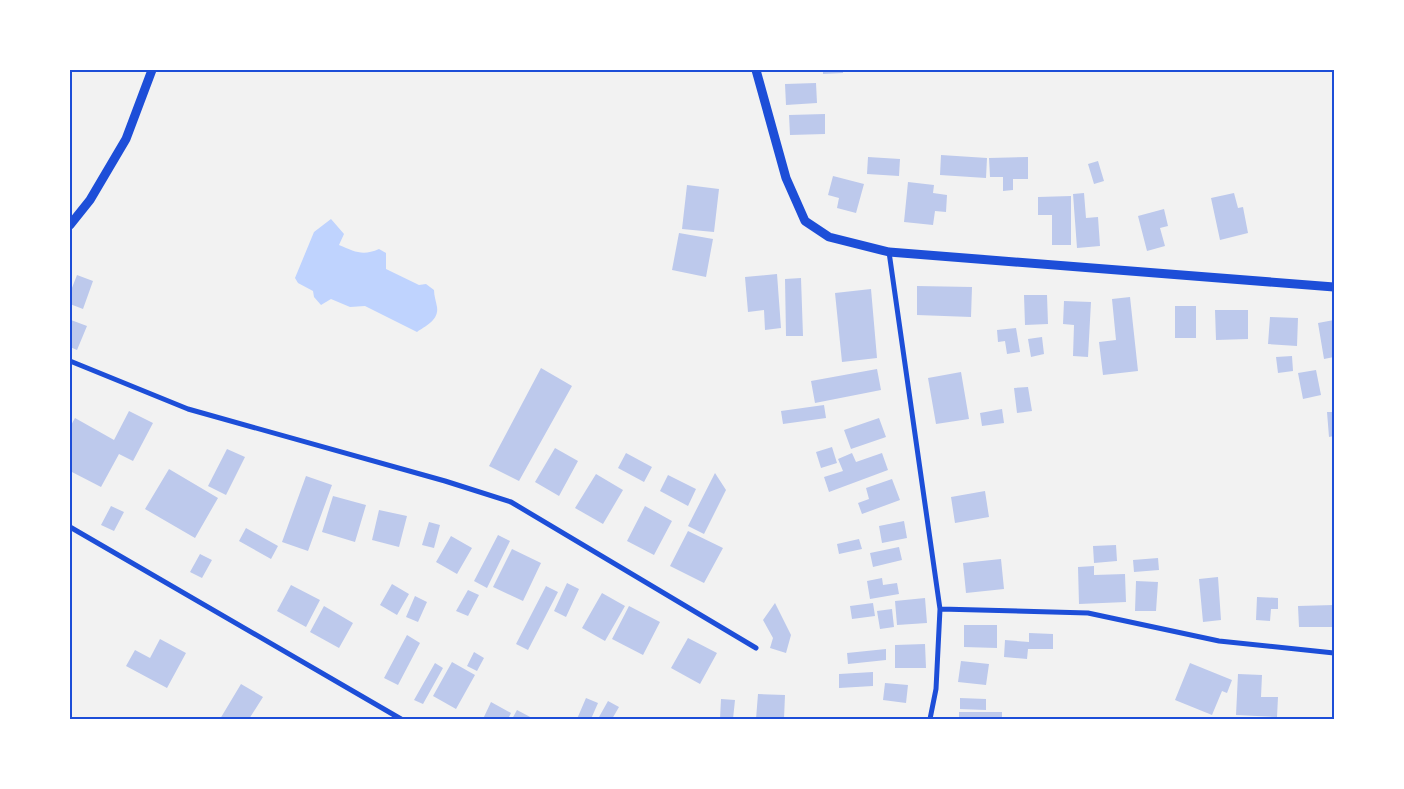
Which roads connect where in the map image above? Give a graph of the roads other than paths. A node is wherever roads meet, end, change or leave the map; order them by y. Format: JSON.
{"nodes":[{"id":1,"x":152,"y":70,"type":"edge"},
{"id":2,"x":756,"y":70,"type":"edge"},
{"id":3,"x":70,"y":225,"type":"edge"},
{"id":4,"x":889,"y":252,"type":"junction"},
{"id":5,"x":1334,"y":287,"type":"edge"},
{"id":6,"x":70,"y":361,"type":"edge"},
{"id":7,"x":70,"y":527,"type":"edge"},
{"id":8,"x":940,"y":608,"type":"junction"},
{"id":9,"x":756,"y":648,"type":"dead end"},
{"id":10,"x":1334,"y":653,"type":"edge"},
{"id":11,"x":401,"y":719,"type":"edge"},
{"id":12,"x":930,"y":719,"type":"edge"}],
"edges":[{"from":1,"to":3,"type":"street"},
{"from":2,"to":4,"type":"street"},
{"from":4,"to":5,"type":"street"},
{"from":4,"to":8,"type":"street"},
{"from":6,"to":9,"type":"street"},
{"from":7,"to":11,"type":"street"},
{"from":8,"to":10,"type":"street"},
{"from":8,"to":12,"type":"street"}]}
